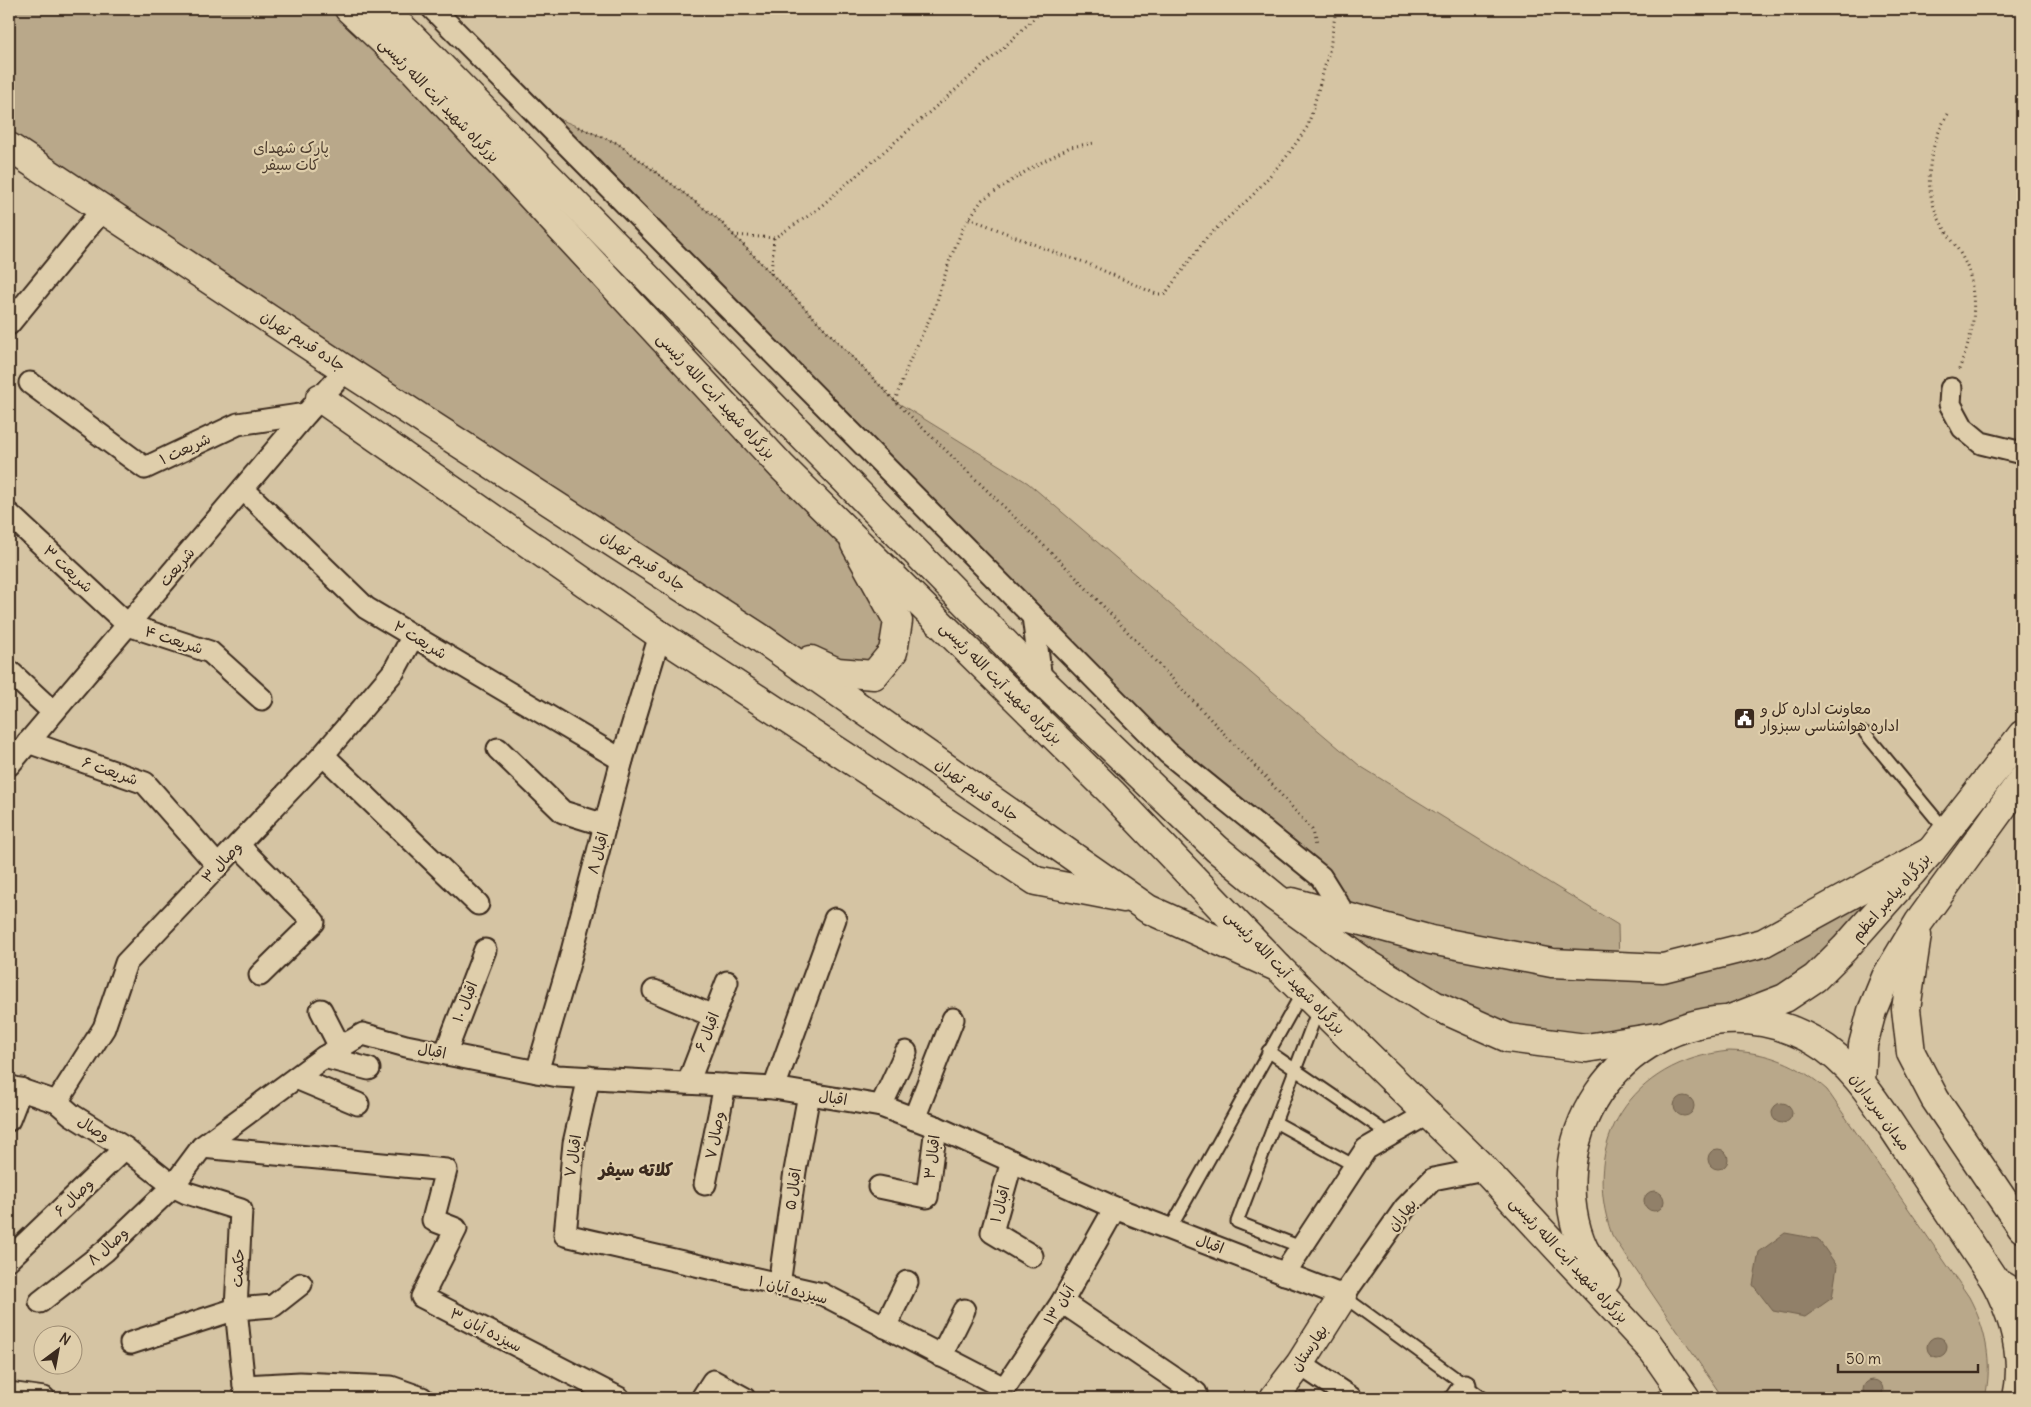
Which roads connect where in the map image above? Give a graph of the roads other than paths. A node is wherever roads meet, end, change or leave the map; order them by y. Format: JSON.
{"nodes":[{"id":1,"x":349,"y":9,"type":"edge"},
{"id":2,"x":382,"y":9,"type":"edge"},
{"id":3,"x":433,"y":9,"type":"edge"},
{"id":4,"x":9,"y":147,"type":"edge"},
{"id":5,"x":103,"y":209,"type":"junction"},
{"id":6,"x":592,"y":221,"type":"junction"},
{"id":7,"x":571,"y":240,"type":"junction"},
{"id":8,"x":9,"y":324,"type":"edge"},
{"id":9,"x":346,"y":370,"type":"junction"},
{"id":10,"x":30,"y":383,"type":"dead end"},
{"id":11,"x":1951,"y":389,"type":"road end"},
{"id":12,"x":313,"y":406,"type":"junction"},
{"id":13,"x":2022,"y":453,"type":"edge"},
{"id":14,"x":243,"y":489,"type":"junction"},
{"id":15,"x":9,"y":514,"type":"edge"},
{"id":16,"x":850,"y":534,"type":"junction"},
{"id":17,"x":1033,"y":616,"type":"junction"},
{"id":18,"x":128,"y":625,"type":"junction"},
{"id":19,"x":660,"y":635,"type":"junction"},
{"id":20,"x":413,"y":636,"type":"junction"},
{"id":21,"x":759,"y":637,"type":"junction"},
{"id":22,"x":9,"y":671,"type":"edge"},
{"id":23,"x":1042,"y":680,"type":"junction"},
{"id":24,"x":262,"y":699,"type":"dead end"},
{"id":25,"x":53,"y":712,"type":"junction"},
{"id":26,"x":1865,"y":733,"type":"dead end"},
{"id":27,"x":2022,"y":735,"type":"edge"},
{"id":28,"x":28,"y":742,"type":"junction"},
{"id":29,"x":498,"y":749,"type":"dead end"},
{"id":30,"x":323,"y":755,"type":"junction"},
{"id":31,"x":622,"y":760,"type":"junction"},
{"id":32,"x":9,"y":764,"type":"edge"},
{"id":33,"x":2022,"y":780,"type":"edge"},
{"id":34,"x":605,"y":825,"type":"junction"},
{"id":35,"x":1939,"y":842,"type":"junction"},
{"id":36,"x":238,"y":845,"type":"junction"},
{"id":37,"x":218,"y":866,"type":"junction"},
{"id":38,"x":1275,"y":897,"type":"junction"},
{"id":39,"x":1134,"y":900,"type":"junction"},
{"id":40,"x":478,"y":904,"type":"dead end"},
{"id":41,"x":1346,"y":917,"type":"junction"},
{"id":42,"x":835,"y":919,"type":"dead end"},
{"id":43,"x":1918,"y":922,"type":"junction"},
{"id":44,"x":485,"y":950,"type":"dead end"},
{"id":45,"x":1279,"y":968,"type":"junction"},
{"id":46,"x":260,"y":975,"type":"dead end"},
{"id":47,"x":727,"y":982,"type":"dead end"},
{"id":48,"x":654,"y":991,"type":"dead end"},
{"id":49,"x":1311,"y":999,"type":"junction"},
{"id":50,"x":321,"y":1010,"type":"dead end"},
{"id":51,"x":713,"y":1016,"type":"junction"},
{"id":52,"x":953,"y":1019,"type":"dead end"},
{"id":53,"x":1728,"y":1020,"type":"junction"},
{"id":54,"x":1663,"y":1036,"type":"junction"},
{"id":55,"x":1268,"y":1050,"type":"junction"},
{"id":56,"x":906,"y":1052,"type":"dead end"},
{"id":57,"x":333,"y":1053,"type":"junction"},
{"id":58,"x":445,"y":1054,"type":"junction"},
{"id":59,"x":369,"y":1069,"type":"dead end"},
{"id":60,"x":1295,"y":1069,"type":"junction"},
{"id":61,"x":537,"y":1072,"type":"junction"},
{"id":62,"x":589,"y":1077,"type":"junction"},
{"id":63,"x":296,"y":1078,"type":"junction"},
{"id":64,"x":1862,"y":1082,"type":"junction"},
{"id":65,"x":688,"y":1083,"type":"junction"},
{"id":66,"x":725,"y":1085,"type":"junction"},
{"id":67,"x":15,"y":1088,"type":"edge"},
{"id":68,"x":774,"y":1088,"type":"junction"},
{"id":69,"x":809,"y":1094,"type":"junction"},
{"id":70,"x":57,"y":1102,"type":"junction"},
{"id":71,"x":358,"y":1104,"type":"dead end"},
{"id":72,"x":881,"y":1106,"type":"junction"},
{"id":73,"x":1427,"y":1114,"type":"junction"},
{"id":74,"x":914,"y":1119,"type":"junction"},
{"id":75,"x":9,"y":1120,"type":"edge"},
{"id":76,"x":1275,"y":1122,"type":"junction"},
{"id":77,"x":936,"y":1127,"type":"junction"},
{"id":78,"x":1390,"y":1135,"type":"junction"},
{"id":79,"x":202,"y":1147,"type":"junction"},
{"id":80,"x":125,"y":1148,"type":"junction"},
{"id":81,"x":1012,"y":1161,"type":"junction"},
{"id":82,"x":1355,"y":1166,"type":"junction"},
{"id":83,"x":1484,"y":1169,"type":"junction"},
{"id":84,"x":705,"y":1184,"type":"dead end"},
{"id":85,"x":173,"y":1186,"type":"junction"},
{"id":86,"x":879,"y":1187,"type":"dead end"},
{"id":87,"x":1115,"y":1208,"type":"junction"},
{"id":88,"x":2022,"y":1228,"type":"edge"},
{"id":89,"x":1170,"y":1229,"type":"junction"},
{"id":90,"x":565,"y":1235,"type":"joint"},
{"id":91,"x":1301,"y":1247,"type":"junction"},
{"id":92,"x":16,"y":1253,"type":"edge"},
{"id":93,"x":1032,"y":1256,"type":"dead end"},
{"id":94,"x":1284,"y":1274,"type":"junction"},
{"id":95,"x":1995,"y":1281,"type":"junction"},
{"id":96,"x":907,"y":1282,"type":"dead end"},
{"id":97,"x":301,"y":1284,"type":"dead end"},
{"id":98,"x":779,"y":1285,"type":"junction"},
{"id":99,"x":1343,"y":1296,"type":"junction"},
{"id":100,"x":2022,"y":1297,"type":"edge"},
{"id":101,"x":40,"y":1302,"type":"dead end"},
{"id":102,"x":1062,"y":1302,"type":"junction"},
{"id":103,"x":236,"y":1309,"type":"junction"},
{"id":104,"x":964,"y":1310,"type":"dead end"},
{"id":105,"x":885,"y":1326,"type":"junction"},
{"id":106,"x":131,"y":1343,"type":"dead end"},
{"id":107,"x":1656,"y":1354,"type":"junction"},
{"id":108,"x":942,"y":1356,"type":"junction"},
{"id":109,"x":1300,"y":1364,"type":"junction"},
{"id":110,"x":246,"y":1392,"type":"edge"},
{"id":111,"x":1460,"y":1392,"type":"edge"},
{"id":112,"x":9,"y":1393,"type":"edge"},
{"id":113,"x":1001,"y":1393,"type":"edge"},
{"id":114,"x":1675,"y":1394,"type":"edge"},
{"id":115,"x":44,"y":1398,"type":"edge"},
{"id":116,"x":422,"y":1398,"type":"edge"},
{"id":117,"x":619,"y":1398,"type":"edge"},
{"id":118,"x":702,"y":1398,"type":"edge"},
{"id":119,"x":744,"y":1398,"type":"edge"},
{"id":120,"x":1193,"y":1398,"type":"edge"},
{"id":121,"x":1274,"y":1398,"type":"edge"},
{"id":122,"x":1351,"y":1398,"type":"edge"},
{"id":123,"x":1483,"y":1398,"type":"edge"},
{"id":124,"x":2017,"y":1398,"type":"edge"}],
"edges":[{"from":1,"to":7,"type":"main road","name":"بزرگراه شهید آیت الله رئیسی"},
{"from":2,"to":6,"type":"main road","name":"بزرگراه شهید آیت الله رئیسی"},
{"from":3,"to":17,"type":"street"},
{"from":4,"to":5,"type":"main road","name":"جاده قدیم تهران"},
{"from":5,"to":8,"type":"street"},
{"from":5,"to":9,"type":"main road","name":"جاده قدیم تهران"},
{"from":6,"to":7,"type":"main road"},
{"from":6,"to":23,"type":"main road","name":"بزرگراه شهید آیت الله رئیسی"},
{"from":7,"to":16,"type":"main road","name":"بزرگراه شهید آیت الله رئیسی"},
{"from":9,"to":12,"type":"street","name":"شریعت"},
{"from":9,"to":21,"type":"main road","name":"جاده قدیم تهران"},
{"from":10,"to":12,"type":"street","name":"شریعت ۱"},
{"from":11,"to":13,"type":"street"},
{"from":12,"to":14,"type":"street","name":"شریعت"},
{"from":12,"to":19,"type":"main road"},
{"from":14,"to":18,"type":"street","name":"شریعت"},
{"from":14,"to":20,"type":"street","name":"شریعت ۲"},
{"from":15,"to":18,"type":"street","name":"شریعت ۳"},
{"from":16,"to":21,"type":"main road"},
{"from":16,"to":45,"type":"main road","name":"بزرگراه شهید آیت الله رئیسی"},
{"from":17,"to":23,"type":"street"},
{"from":17,"to":41,"type":"street"},
{"from":18,"to":24,"type":"street","name":"شریعت ۴"},
{"from":18,"to":25,"type":"street","name":"شریعت"},
{"from":19,"to":31,"type":"street","name":"اقبال ۸"},
{"from":19,"to":39,"type":"main road"},
{"from":20,"to":30,"type":"street","name":"وصال ۳"},
{"from":20,"to":31,"type":"street","name":"شریعت ۲"},
{"from":21,"to":39,"type":"main road","name":"جاده قدیم تهران"},
{"from":22,"to":25,"type":"street"},
{"from":23,"to":38,"type":"main road","name":"بزرگراه شهید آیت الله رئیسی"},
{"from":25,"to":28,"type":"street","name":"شریعت"},
{"from":26,"to":35,"type":"lane"},
{"from":27,"to":35,"type":"main road","name":"بزرگراه پیامبر اعظم"},
{"from":28,"to":32,"type":"street","name":"شریعت"},
{"from":28,"to":37,"type":"street","name":"شریعت ۶"},
{"from":29,"to":34,"type":"street"},
{"from":30,"to":36,"type":"street","name":"وصال ۳"},
{"from":30,"to":40,"type":"street"},
{"from":31,"to":34,"type":"street","name":"اقبال ۸"},
{"from":33,"to":43,"type":"main road"},
{"from":34,"to":61,"type":"street","name":"اقبال ۸"},
{"from":35,"to":41,"type":"main road"},
{"from":35,"to":53,"type":"main road","name":"بزرگراه پیامبر اعظم"},
{"from":36,"to":37,"type":"street","name":"وصال ۳"},
{"from":36,"to":46,"type":"street"},
{"from":37,"to":70,"type":"street","name":"وصال ۳"},
{"from":38,"to":41,"type":"main road"},
{"from":38,"to":54,"type":"main road","name":"بزرگراه شهید آیت الله رئیسی"},
{"from":39,"to":45,"type":"main road","name":"جاده قدیم تهران"},
{"from":42,"to":68,"type":"street"},
{"from":43,"to":64,"type":"main road"},
{"from":43,"to":88,"type":"main road"},
{"from":44,"to":58,"type":"street","name":"اقبال ۱۰"},
{"from":45,"to":49,"type":"main road","name":"بزرگراه شهید آیت الله رئیسی"},
{"from":47,"to":51,"type":"street","name":"اقبال ۶"},
{"from":48,"to":51,"type":"street"},
{"from":49,"to":55,"type":"lane"},
{"from":49,"to":60,"type":"lane"},
{"from":49,"to":73,"type":"main road","name":"بزرگراه شهید آیت الله رئیسی"},
{"from":50,"to":57,"type":"street"},
{"from":51,"to":65,"type":"street","name":"اقبال ۶"},
{"from":52,"to":74,"type":"street"},
{"from":53,"to":54,"type":"main road","name":"میدان سربداران"},
{"from":53,"to":64,"type":"main road","name":"میدان سربداران"},
{"from":54,"to":107,"type":"main road","name":"میدان سربداران"},
{"from":55,"to":60,"type":"lane"},
{"from":55,"to":89,"type":"lane"},
{"from":56,"to":72,"type":"street"},
{"from":57,"to":58,"type":"street","name":"اقبال"},
{"from":57,"to":59,"type":"street"},
{"from":57,"to":63,"type":"street","name":"اقبال"},
{"from":58,"to":61,"type":"street","name":"اقبال"},
{"from":60,"to":76,"type":"lane"},
{"from":60,"to":78,"type":"lane"},
{"from":61,"to":62,"type":"street","name":"اقبال"},
{"from":62,"to":65,"type":"street","name":"اقبال"},
{"from":62,"to":90,"type":"street","name":"اقبال ۷"},
{"from":63,"to":71,"type":"street"},
{"from":63,"to":79,"type":"street","name":"اقبال"},
{"from":64,"to":95,"type":"main road","name":"میدان سربداران"},
{"from":65,"to":66,"type":"street","name":"اقبال"},
{"from":66,"to":68,"type":"street","name":"اقبال"},
{"from":66,"to":84,"type":"street","name":"وصال ۷"},
{"from":67,"to":70,"type":"street","name":"وصال"},
{"from":67,"to":75,"type":"street"},
{"from":68,"to":69,"type":"street","name":"اقبال"},
{"from":69,"to":72,"type":"street","name":"اقبال"},
{"from":69,"to":98,"type":"street","name":"اقبال ۵"},
{"from":70,"to":80,"type":"street","name":"وصال"},
{"from":72,"to":74,"type":"street","name":"اقبال"},
{"from":73,"to":78,"type":"street"},
{"from":73,"to":83,"type":"main road","name":"بزرگراه شهید آیت الله رئیسی"},
{"from":74,"to":77,"type":"street","name":"اقبال"},
{"from":76,"to":82,"type":"lane"},
{"from":76,"to":91,"type":"lane"},
{"from":77,"to":81,"type":"street","name":"اقبال"},
{"from":77,"to":86,"type":"street","name":"اقبال ۳"},
{"from":78,"to":82,"type":"street"},
{"from":79,"to":85,"type":"street","name":"اقبال"},
{"from":79,"to":117,"type":"street","name":"سیزده آبان ۳"},
{"from":80,"to":85,"type":"street","name":"وصال"},
{"from":80,"to":92,"type":"street","name":"وصال ۶"},
{"from":81,"to":87,"type":"street","name":"اقبال"},
{"from":81,"to":93,"type":"street","name":"اقبال ۱"},
{"from":82,"to":91,"type":"street"},
{"from":83,"to":99,"type":"street","name":"بهاران"},
{"from":83,"to":107,"type":"main road","name":"بزرگراه شهید آیت الله رئیسی"},
{"from":85,"to":101,"type":"street","name":"وصال ۸"},
{"from":85,"to":103,"type":"street","name":"حکمت"},
{"from":87,"to":89,"type":"street","name":"اقبال"},
{"from":87,"to":102,"type":"street","name":"۱۳ آبان"},
{"from":89,"to":94,"type":"street","name":"اقبال"},
{"from":90,"to":98,"type":"street","name":"سیزده آبان ۱"},
{"from":91,"to":94,"type":"street"},
{"from":94,"to":99,"type":"street","name":"اقبال"},
{"from":95,"to":100,"type":"main road"},
{"from":95,"to":124,"type":"main road","name":"میدان سربداران"},
{"from":96,"to":105,"type":"street"},
{"from":97,"to":103,"type":"street"},
{"from":98,"to":105,"type":"street","name":"سیزده آبان ۱"},
{"from":99,"to":109,"type":"main road","name":"بهارستان"},
{"from":99,"to":111,"type":"lane","name":"اقبال"},
{"from":102,"to":113,"type":"street","name":"۱۳ آبان"},
{"from":102,"to":120,"type":"street"},
{"from":103,"to":106,"type":"street"},
{"from":103,"to":110,"type":"street","name":"حکمت"},
{"from":104,"to":108,"type":"street"},
{"from":105,"to":108,"type":"street","name":"سیزده آبان ۱"},
{"from":107,"to":114,"type":"main road","name":"میدان سربداران"},
{"from":108,"to":113,"type":"street","name":"سیزده آبان ۱"},
{"from":109,"to":121,"type":"main road","name":"بهارستان"},
{"from":109,"to":122,"type":"street"},
{"from":110,"to":116,"type":"street"},
{"from":111,"to":123,"type":"lane","name":"اقبال"},
{"from":112,"to":115,"type":"street"},
{"from":118,"to":119,"type":"street"}]}
